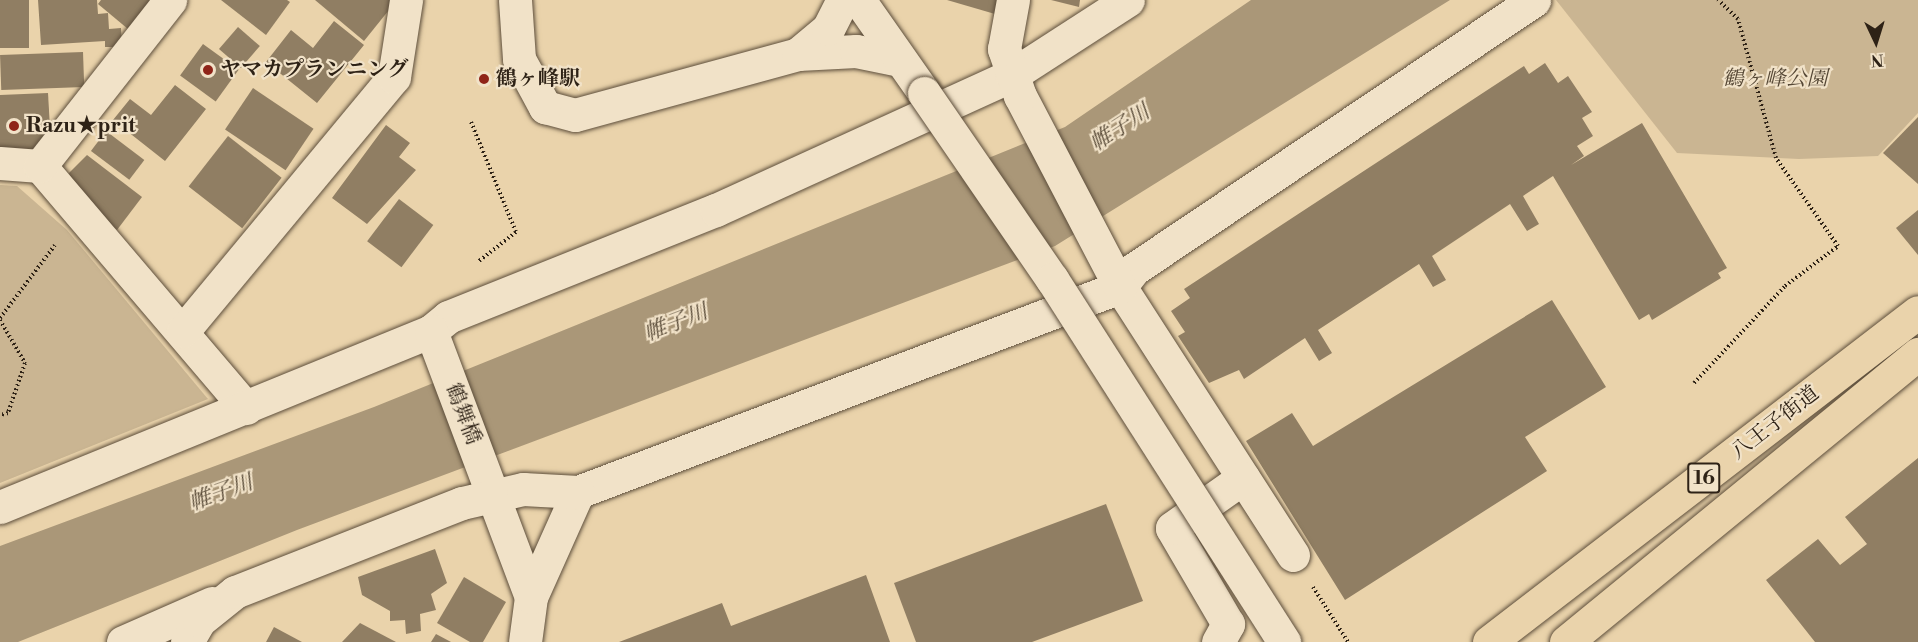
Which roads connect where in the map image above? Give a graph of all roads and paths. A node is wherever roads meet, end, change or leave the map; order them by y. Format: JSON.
{"nodes":[{"id":1,"x":170,"y":0,"type":"edge"},
{"id":2,"x":406,"y":0,"type":"edge"},
{"id":3,"x":539,"y":0,"type":"edge"},
{"id":4,"x":843,"y":0,"type":"edge"},
{"id":5,"x":859,"y":0,"type":"edge"},
{"id":6,"x":1013,"y":0,"type":"edge"},
{"id":7,"x":1128,"y":0,"type":"edge"},
{"id":8,"x":1534,"y":0,"type":"edge"},
{"id":9,"x":1718,"y":0,"type":"edge"},
{"id":10,"x":515,"y":12,"type":"edge"},
{"id":11,"x":798,"y":54,"type":"junction"},
{"id":12,"x":900,"y":60,"type":"junction"},
{"id":13,"x":1016,"y":86,"type":"junction"},
{"id":14,"x":471,"y":122,"type":"dead end"},
{"id":15,"x":0,"y":163,"type":"edge"},
{"id":16,"x":40,"y":166,"type":"junction"},
{"id":17,"x":498,"y":241,"type":"dead end"},
{"id":18,"x":39,"y":266,"type":"dead end"},
{"id":19,"x":1120,"y":287,"type":"junction"},
{"id":20,"x":1918,"y":312,"type":"edge"},
{"id":21,"x":0,"y":319,"type":"edge"},
{"id":22,"x":183,"y":331,"type":"junction"},
{"id":23,"x":435,"y":341,"type":"junction"},
{"id":24,"x":1918,"y":354,"type":"edge"},
{"id":25,"x":1694,"y":383,"type":"dead end"},
{"id":26,"x":246,"y":408,"type":"junction"},
{"id":27,"x":0,"y":415,"type":"edge"},
{"id":28,"x":1244,"y":478,"type":"junction"},
{"id":29,"x":492,"y":487,"type":"junction"},
{"id":30,"x":578,"y":492,"type":"junction"},
{"id":31,"x":0,"y":507,"type":"edge"},
{"id":32,"x":1293,"y":555,"type":"joint"},
{"id":33,"x":236,"y":592,"type":"junction"},
{"id":34,"x":531,"y":597,"type":"junction"},
{"id":35,"x":123,"y":642,"type":"edge"},
{"id":36,"x":187,"y":642,"type":"edge"},
{"id":37,"x":525,"y":642,"type":"edge"},
{"id":38,"x":1218,"y":642,"type":"edge"},
{"id":39,"x":1284,"y":642,"type":"edge"},
{"id":40,"x":1348,"y":642,"type":"edge"},
{"id":41,"x":1489,"y":642,"type":"edge"},
{"id":42,"x":1566,"y":642,"type":"edge"}],
"edges":[{"from":1,"to":16,"type":"street"},
{"from":2,"to":22,"type":"street"},
{"from":3,"to":10,"type":"street"},
{"from":4,"to":11,"type":"street"},
{"from":5,"to":12,"type":"street"},
{"from":6,"to":13,"type":"street"},
{"from":7,"to":13,"type":"street"},
{"from":8,"to":19,"type":"street"},
{"from":9,"to":25,"type":"path"},
{"from":10,"to":11,"type":"street"},
{"from":11,"to":12,"type":"street"},
{"from":12,"to":39,"type":"street","bridge":true},
{"from":13,"to":19,"type":"street"},
{"from":13,"to":23,"type":"street"},
{"from":14,"to":17,"type":"path"},
{"from":15,"to":16,"type":"street"},
{"from":16,"to":22,"type":"street"},
{"from":18,"to":21,"type":"path"},
{"from":19,"to":28,"type":"street"},
{"from":19,"to":30,"type":"street"},
{"from":20,"to":41,"type":"highway","name":"八王子街道","number":"16"},
{"from":21,"to":27,"type":"path"},
{"from":22,"to":26,"type":"street"},
{"from":23,"to":26,"type":"street"},
{"from":23,"to":29,"type":"street","name":"鶴舞橋"},
{"from":24,"to":42,"type":"highway","name":"八王子街道","number":"16"},
{"from":26,"to":31,"type":"street"},
{"from":28,"to":32,"type":"street"},
{"from":28,"to":38,"type":"street"},
{"from":29,"to":30,"type":"street"},
{"from":29,"to":33,"type":"street"},
{"from":29,"to":34,"type":"street","name":"鶴舞橋"},
{"from":30,"to":34,"type":"street"},
{"from":32,"to":40,"type":"path"},
{"from":33,"to":35,"type":"street"},
{"from":33,"to":36,"type":"street"},
{"from":34,"to":37,"type":"street"}]}
